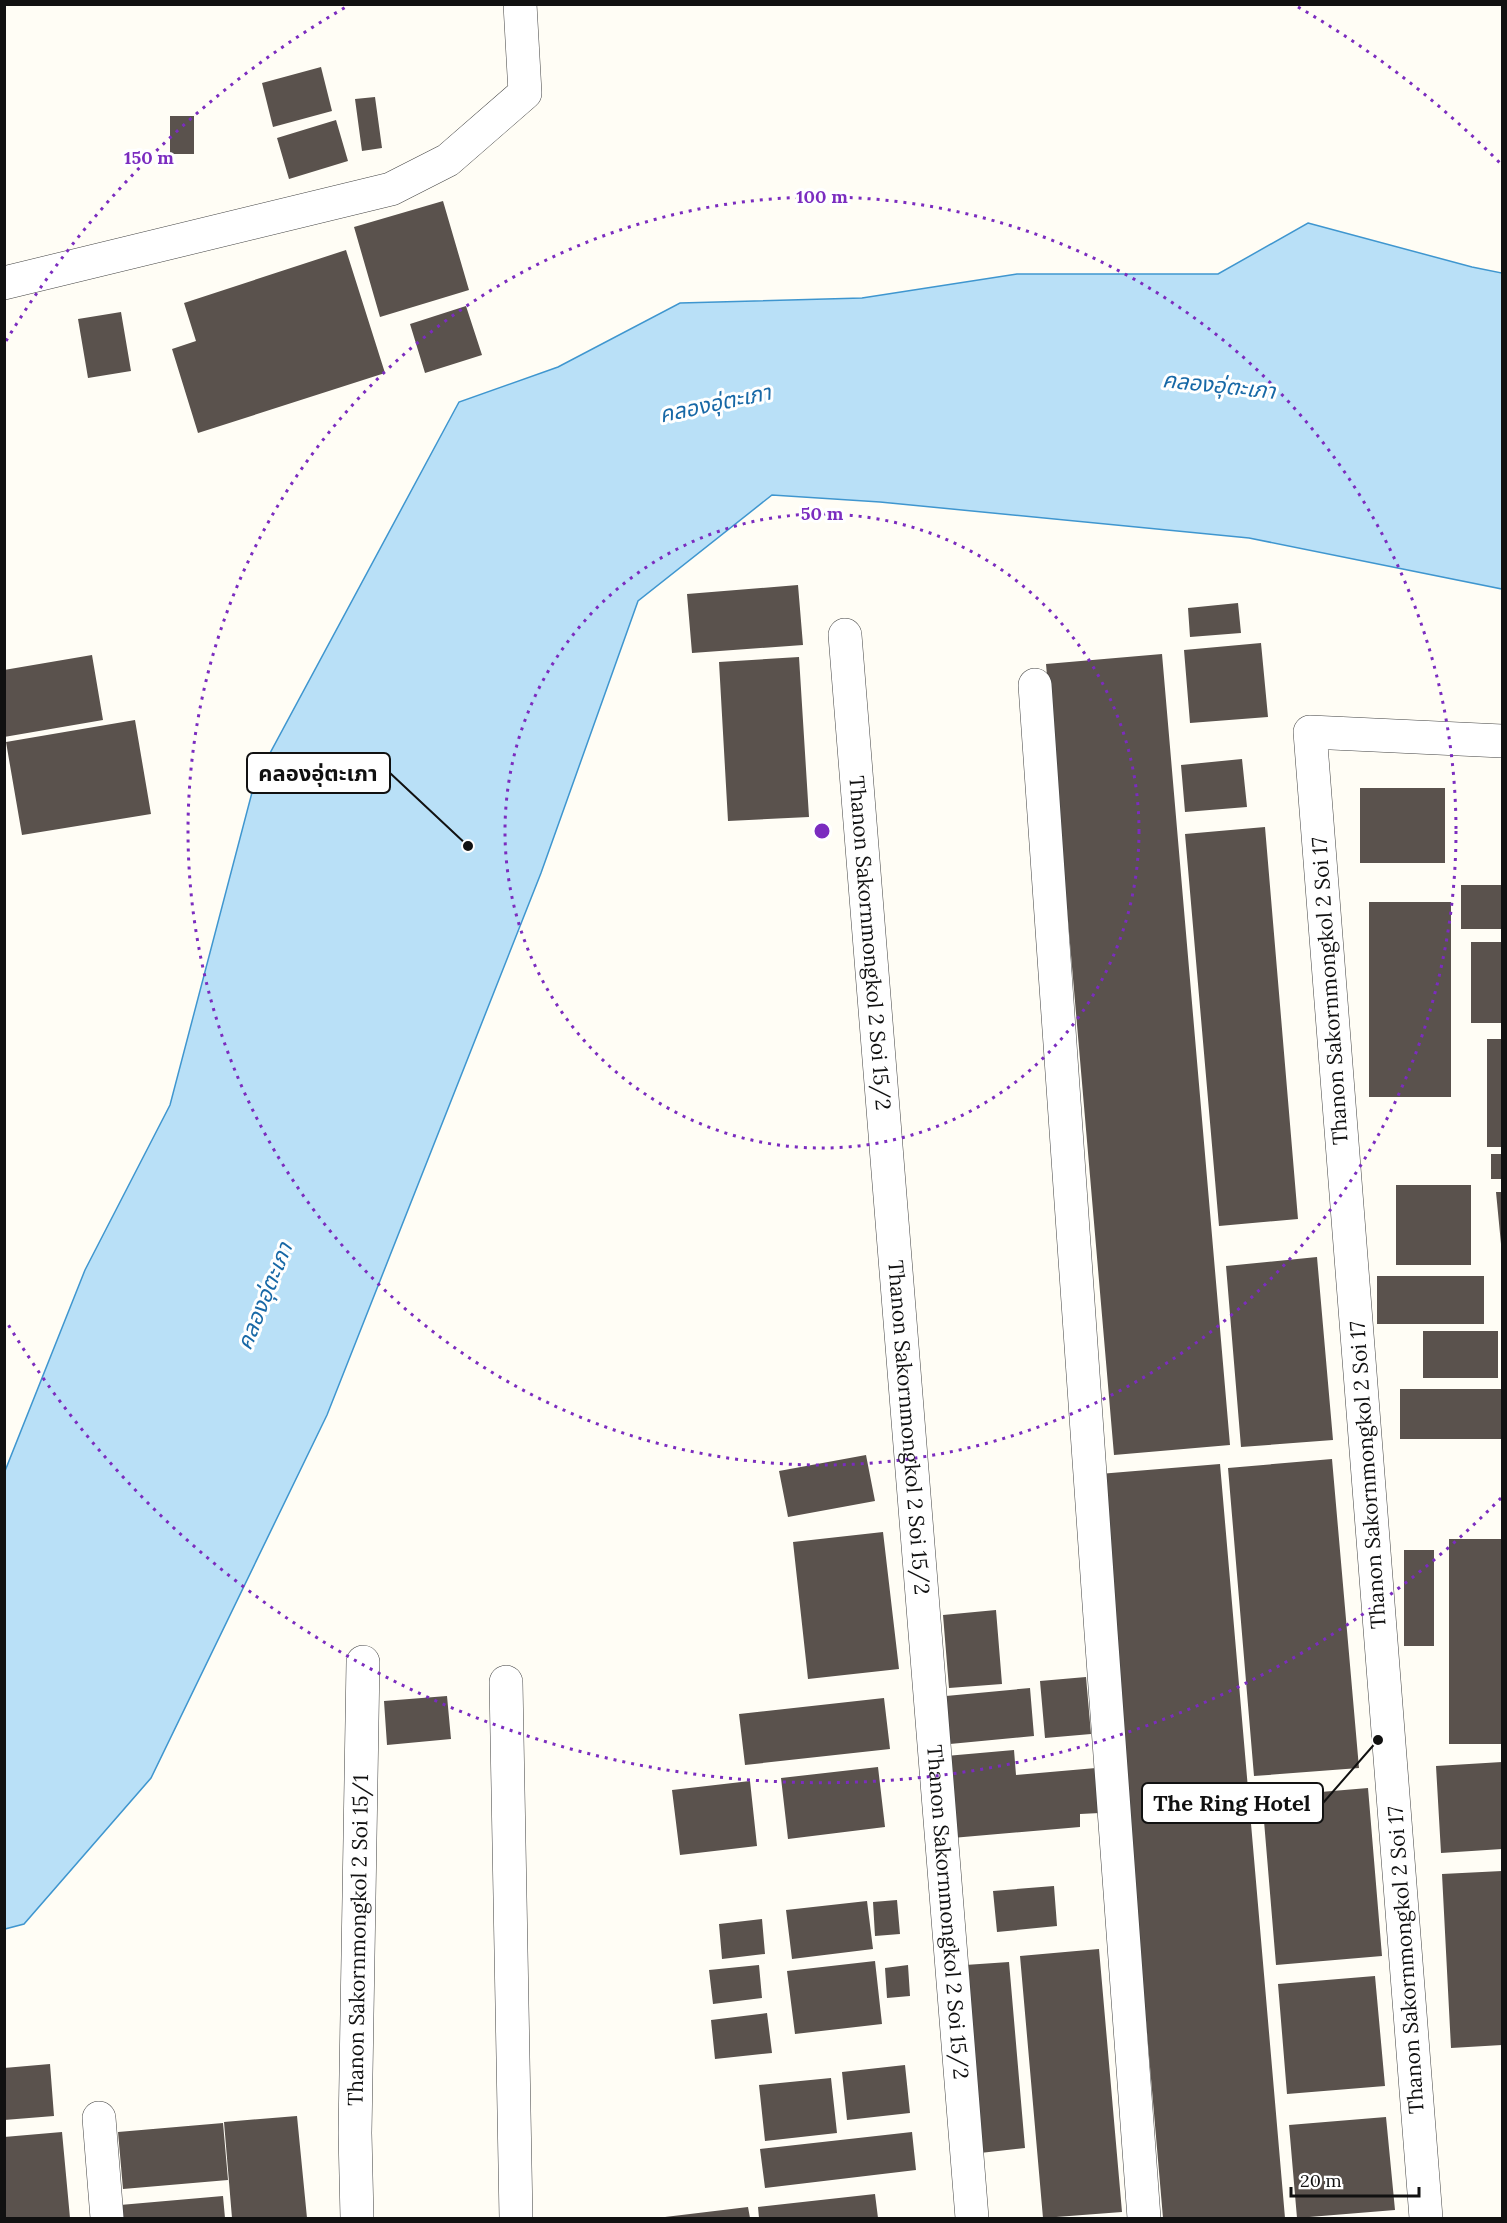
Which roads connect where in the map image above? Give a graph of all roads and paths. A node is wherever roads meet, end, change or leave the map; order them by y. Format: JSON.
{"nodes":[{"id":1,"x":520,"y":4,"type":"edge"},
{"id":2,"x":4,"y":283,"type":"edge"},
{"id":3,"x":845,"y":635,"type":"dead end"},
{"id":4,"x":1035,"y":685,"type":"dead end"},
{"id":5,"x":1503,"y":741,"type":"edge"},
{"id":6,"x":363,"y":1662,"type":"dead end"},
{"id":7,"x":506,"y":1682,"type":"dead end"},
{"id":8,"x":99,"y":2118,"type":"dead end"},
{"id":9,"x":107,"y":2218,"type":"edge"},
{"id":10,"x":357,"y":2218,"type":"edge"},
{"id":11,"x":516,"y":2218,"type":"edge"},
{"id":12,"x":972,"y":2218,"type":"edge"},
{"id":13,"x":1144,"y":2218,"type":"edge"},
{"id":14,"x":1426,"y":2218,"type":"edge"}],
"edges":[{"from":1,"to":2,"type":"street"},
{"from":3,"to":12,"type":"street","name":"Thanon Sakornmongkol 2 Soi 15/2"},
{"from":4,"to":13,"type":"street"},
{"from":5,"to":14,"type":"street","name":"Thanon Sakornmongkol 2 Soi 17"},
{"from":6,"to":10,"type":"street","name":"Thanon Sakornmongkol 2 Soi 15/1"},
{"from":7,"to":11,"type":"street"},
{"from":8,"to":9,"type":"street"}]}
